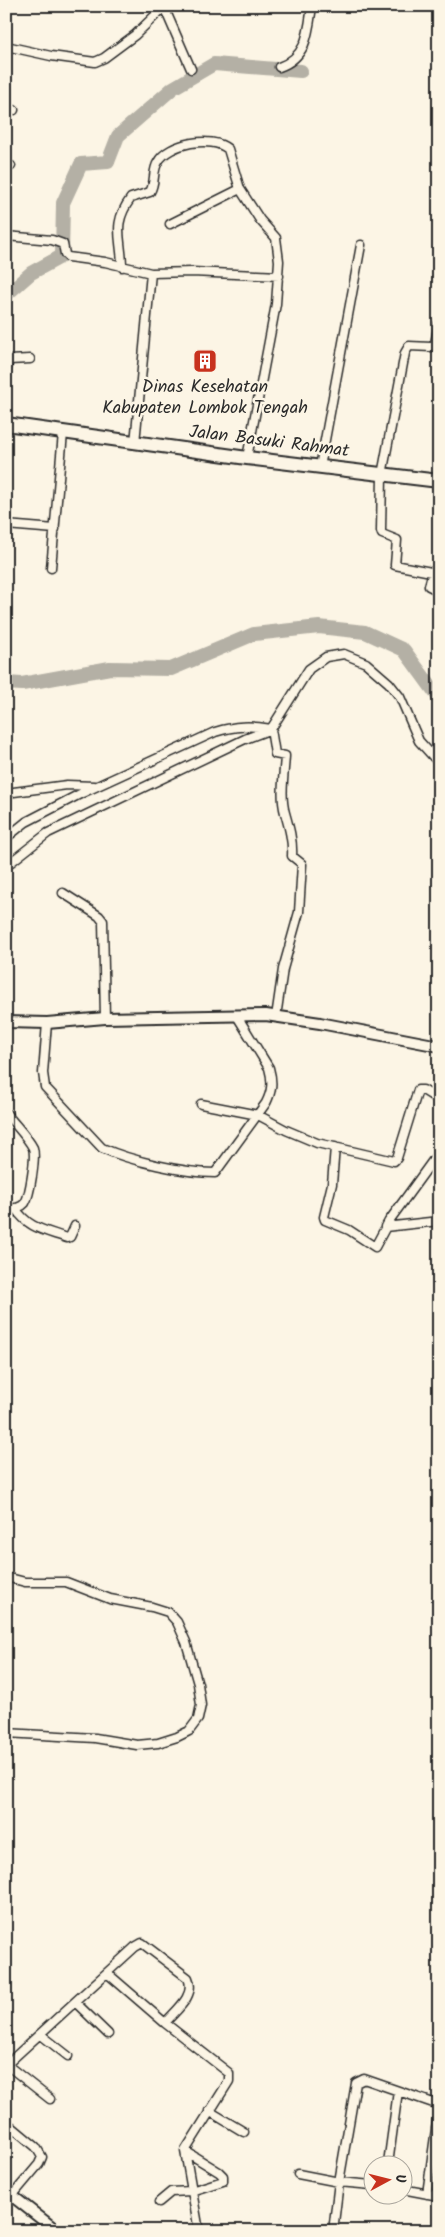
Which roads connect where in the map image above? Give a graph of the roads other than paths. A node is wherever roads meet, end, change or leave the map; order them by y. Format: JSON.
{"nodes":[{"id":1,"x":312,"y":6,"type":"edge"},
{"id":2,"x":164,"y":7,"type":"edge"},
{"id":3,"x":6,"y":46,"type":"edge"},
{"id":4,"x":279,"y":67,"type":"dead end"},
{"id":5,"x":191,"y":69,"type":"dead end"},
{"id":6,"x":240,"y":189,"type":"junction"},
{"id":7,"x":170,"y":224,"type":"dead end"},
{"id":8,"x":6,"y":236,"type":"edge"},
{"id":9,"x":361,"y":245,"type":"dead end"},
{"id":10,"x":122,"y":267,"type":"junction"},
{"id":11,"x":151,"y":273,"type":"junction"},
{"id":12,"x":279,"y":276,"type":"junction"},
{"id":13,"x":439,"y":323,"type":"edge"},
{"id":14,"x":30,"y":359,"type":"dead end"},
{"id":15,"x":6,"y":371,"type":"edge"},
{"id":16,"x":6,"y":424,"type":"edge"},
{"id":17,"x":63,"y":433,"type":"junction"},
{"id":18,"x":135,"y":443,"type":"junction"},
{"id":19,"x":247,"y":458,"type":"junction"},
{"id":20,"x":320,"y":467,"type":"junction"},
{"id":21,"x":382,"y":475,"type":"junction"},
{"id":22,"x":439,"y":481,"type":"edge"},
{"id":23,"x":6,"y":525,"type":"edge"},
{"id":24,"x":55,"y":529,"type":"junction"},
{"id":25,"x":51,"y":568,"type":"dead end"},
{"id":26,"x":439,"y":591,"type":"edge"},
{"id":27,"x":271,"y":729,"type":"junction"},
{"id":28,"x":439,"y":763,"type":"edge"},
{"id":29,"x":96,"y":786,"type":"junction"},
{"id":30,"x":6,"y":793,"type":"edge"},
{"id":31,"x":6,"y":838,"type":"edge"},
{"id":32,"x":6,"y":866,"type":"edge"},
{"id":33,"x":63,"y":893,"type":"dead end"},
{"id":34,"x":237,"y":1016,"type":"junction"},
{"id":35,"x":276,"y":1017,"type":"junction"},
{"id":36,"x":105,"y":1018,"type":"junction"},
{"id":37,"x":6,"y":1022,"type":"edge"},
{"id":38,"x":47,"y":1023,"type":"junction"},
{"id":39,"x":439,"y":1046,"type":"edge"},
{"id":40,"x":439,"y":1100,"type":"edge"},
{"id":41,"x":202,"y":1104,"type":"dead end"},
{"id":42,"x":6,"y":1113,"type":"edge"},
{"id":43,"x":258,"y":1115,"type":"junction"},
{"id":44,"x":335,"y":1147,"type":"junction"},
{"id":45,"x":439,"y":1152,"type":"edge"},
{"id":46,"x":15,"y":1208,"type":"junction"},
{"id":47,"x":6,"y":1209,"type":"edge"},
{"id":48,"x":439,"y":1221,"type":"edge"},
{"id":49,"x":75,"y":1226,"type":"dead end"},
{"id":50,"x":386,"y":1227,"type":"junction"},
{"id":51,"x":6,"y":1577,"type":"edge"},
{"id":52,"x":6,"y":1733,"type":"edge"},
{"id":53,"x":107,"y":1973,"type":"junction"},
{"id":54,"x":75,"y":2002,"type":"junction"},
{"id":55,"x":165,"y":2023,"type":"junction"},
{"id":56,"x":40,"y":2034,"type":"junction"},
{"id":57,"x":108,"y":2034,"type":"dead end"},
{"id":58,"x":68,"y":2056,"type":"dead end"},
{"id":59,"x":6,"y":2065,"type":"edge"},
{"id":60,"x":398,"y":2091,"type":"junction"},
{"id":61,"x":50,"y":2099,"type":"dead end"},
{"id":62,"x":439,"y":2106,"type":"edge"},
{"id":63,"x":209,"y":2111,"type":"junction"},
{"id":64,"x":6,"y":2122,"type":"edge"},
{"id":65,"x":244,"y":2132,"type":"dead end"},
{"id":66,"x":185,"y":2151,"type":"junction"},
{"id":67,"x":389,"y":2154,"type":"edge"},
{"id":68,"x":298,"y":2174,"type":"dead end"},
{"id":69,"x":339,"y":2182,"type":"junction"},
{"id":70,"x":362,"y":2184,"type":"edge"},
{"id":71,"x":191,"y":2190,"type":"junction"},
{"id":72,"x":412,"y":2192,"type":"edge"},
{"id":73,"x":9,"y":2194,"type":"edge"},
{"id":74,"x":427,"y":2194,"type":"junction"},
{"id":75,"x":439,"y":2196,"type":"edge"},
{"id":76,"x":159,"y":2202,"type":"dead end"},
{"id":77,"x":57,"y":2231,"type":"edge"},
{"id":78,"x":200,"y":2231,"type":"edge"},
{"id":79,"x":333,"y":2231,"type":"edge"}],
"edges":[{"from":1,"to":4,"type":"street"},
{"from":2,"to":3,"type":"street"},
{"from":2,"to":5,"type":"street"},
{"from":6,"to":7,"type":"street"},
{"from":6,"to":10,"type":"street"},
{"from":6,"to":12,"type":"street"},
{"from":8,"to":10,"type":"street"},
{"from":9,"to":20,"type":"street"},
{"from":10,"to":11,"type":"street"},
{"from":11,"to":12,"type":"street"},
{"from":11,"to":18,"type":"street"},
{"from":12,"to":19,"type":"street"},
{"from":13,"to":21,"type":"street"},
{"from":14,"to":15,"type":"street"},
{"from":16,"to":17,"type":"main road","name":"Jalan Basuki Rahmat"},
{"from":17,"to":18,"type":"main road","name":"Jalan Basuki Rahmat"},
{"from":17,"to":24,"type":"street"},
{"from":18,"to":19,"type":"main road","name":"Jalan Basuki Rahmat"},
{"from":19,"to":20,"type":"main road","name":"Jalan Basuki Rahmat"},
{"from":20,"to":21,"type":"main road","name":"Jalan Basuki Rahmat"},
{"from":21,"to":22,"type":"main road","name":"Jalan Basuki Rahmat"},
{"from":21,"to":26,"type":"street"},
{"from":23,"to":24,"type":"street"},
{"from":24,"to":25,"type":"street"},
{"from":27,"to":28,"type":"street"},
{"from":27,"to":29,"type":"street"},
{"from":27,"to":32,"type":"street"},
{"from":27,"to":35,"type":"street"},
{"from":29,"to":30,"type":"street"},
{"from":29,"to":31,"type":"street"},
{"from":33,"to":36,"type":"street"},
{"from":34,"to":35,"type":"street"},
{"from":34,"to":36,"type":"street"},
{"from":34,"to":43,"type":"street"},
{"from":35,"to":39,"type":"street"},
{"from":36,"to":38,"type":"street"},
{"from":37,"to":38,"type":"street"},
{"from":38,"to":43,"type":"street"},
{"from":40,"to":44,"type":"street"},
{"from":41,"to":43,"type":"street"},
{"from":42,"to":46,"type":"street"},
{"from":43,"to":44,"type":"street"},
{"from":44,"to":50,"type":"street"},
{"from":45,"to":50,"type":"street"},
{"from":46,"to":47,"type":"street"},
{"from":46,"to":49,"type":"street"},
{"from":48,"to":50,"type":"street"},
{"from":51,"to":52,"type":"street"},
{"from":53,"to":54,"type":"street"},
{"from":53,"to":55,"type":"street"},
{"from":53,"to":55,"type":"street"},
{"from":54,"to":56,"type":"street"},
{"from":54,"to":57,"type":"street"},
{"from":55,"to":63,"type":"street"},
{"from":56,"to":58,"type":"street"},
{"from":56,"to":59,"type":"street"},
{"from":59,"to":61,"type":"street"},
{"from":60,"to":62,"type":"street"},
{"from":60,"to":67,"type":"street"},
{"from":60,"to":69,"type":"street"},
{"from":62,"to":74,"type":"street"},
{"from":63,"to":65,"type":"street"},
{"from":63,"to":66,"type":"street"},
{"from":64,"to":73,"type":"street"},
{"from":66,"to":71,"type":"street"},
{"from":66,"to":71,"type":"street"},
{"from":68,"to":69,"type":"street"},
{"from":69,"to":70,"type":"street"},
{"from":69,"to":79,"type":"street"},
{"from":71,"to":76,"type":"street"},
{"from":71,"to":78,"type":"street"},
{"from":72,"to":74,"type":"street"},
{"from":73,"to":77,"type":"street"},
{"from":74,"to":75,"type":"street"}]}
